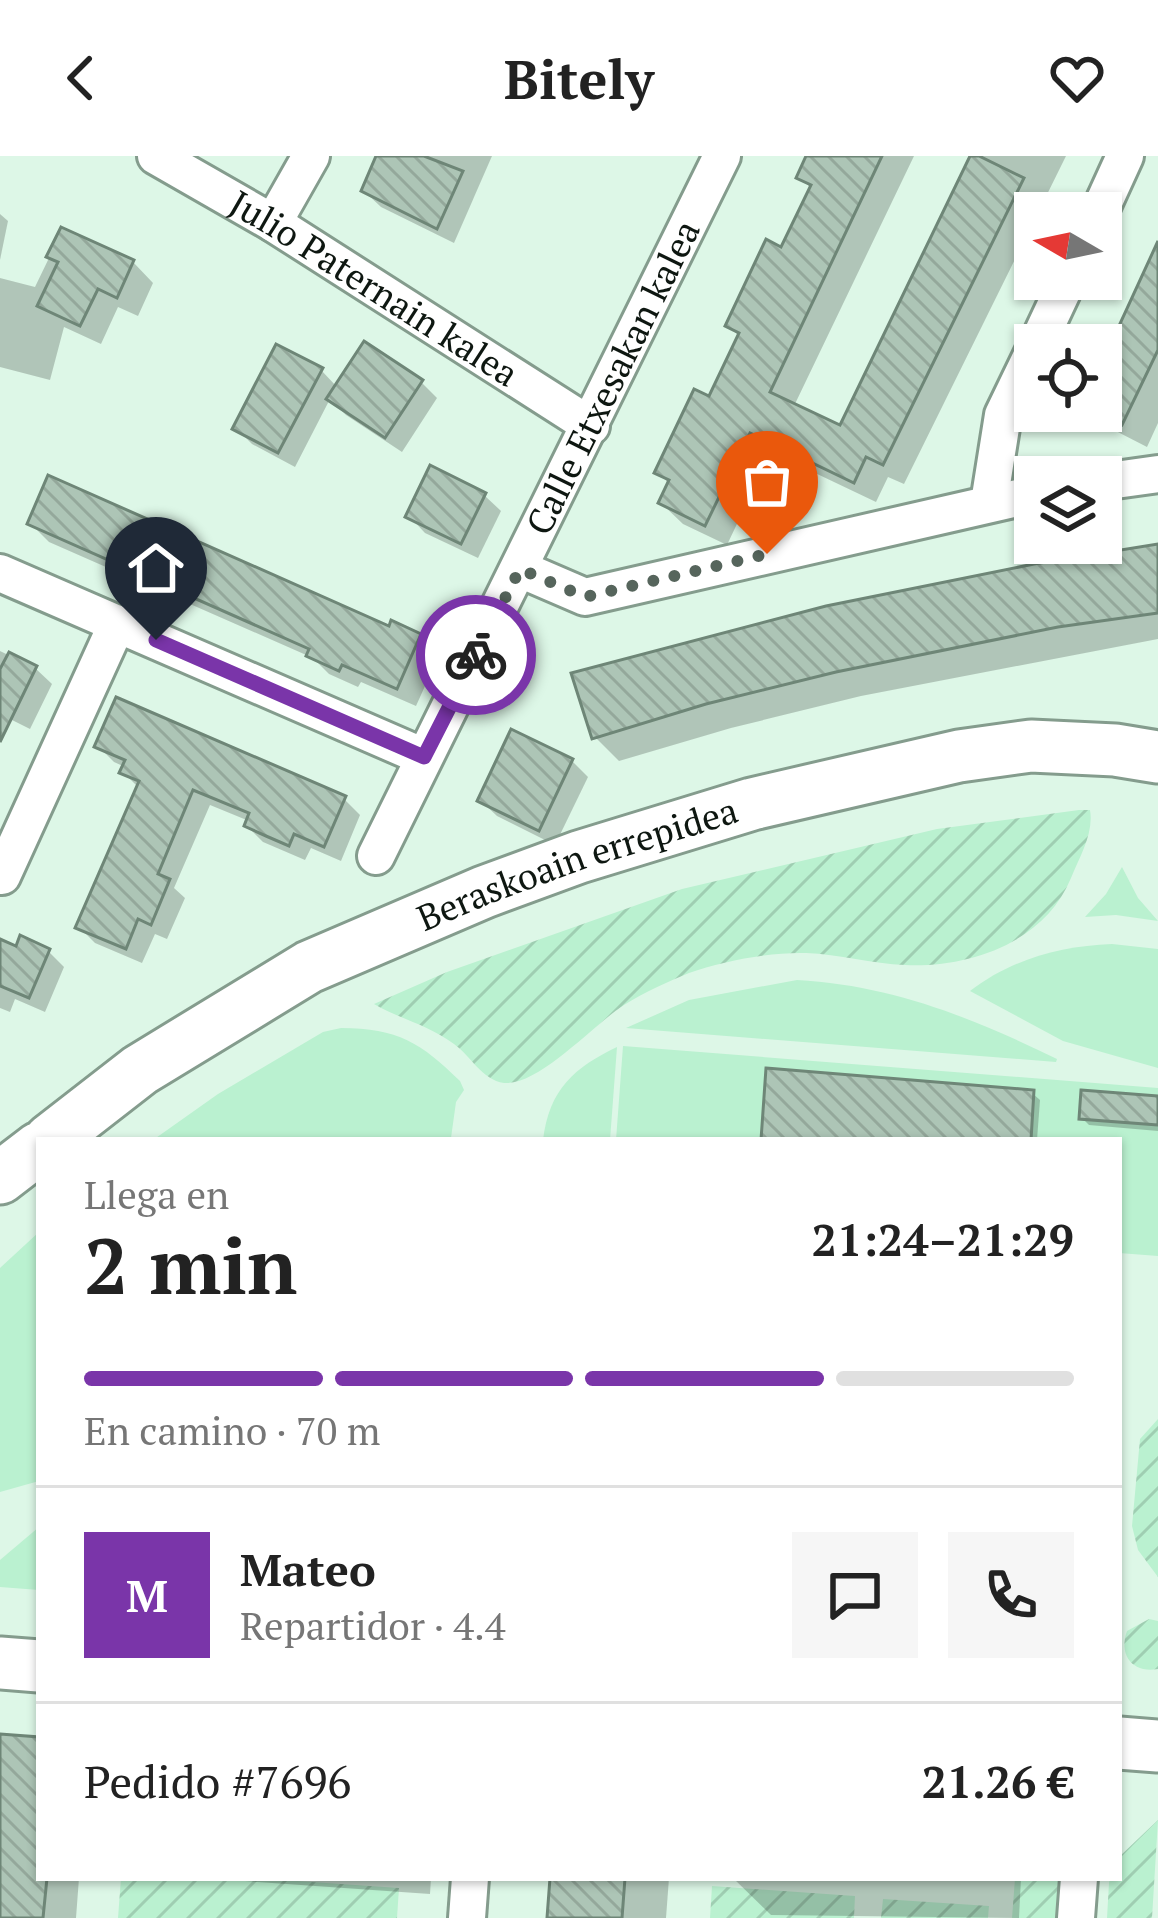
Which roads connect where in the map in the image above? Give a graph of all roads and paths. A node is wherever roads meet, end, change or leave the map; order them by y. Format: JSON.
{"nodes":[{"id":1,"x":156,"y":156,"type":"edge"},
{"id":2,"x":311,"y":156,"type":"edge"},
{"id":3,"x":722,"y":156,"type":"edge"},
{"id":4,"x":1125,"y":156,"type":"edge"},
{"id":5,"x":1109,"y":192,"type":"edge"},
{"id":6,"x":273,"y":223,"type":"junction"},
{"id":7,"x":1014,"y":394,"type":"edge"},
{"id":8,"x":591,"y":426,"type":"junction"},
{"id":9,"x":1158,"y":474,"type":"edge"},
{"id":10,"x":1122,"y":479,"type":"edge"},
{"id":11,"x":1014,"y":498,"type":"edge"},
{"id":12,"x":989,"y":503,"type":"junction"},
{"id":13,"x":520,"y":569,"type":"junction"},
{"id":14,"x":0,"y":573,"type":"edge"},
{"id":15,"x":117,"y":624,"type":"junction"},
{"id":16,"x":424,"y":757,"type":"junction"},
{"id":17,"x":1158,"y":757,"type":"edge"},
{"id":18,"x":376,"y":856,"type":"dead end"},
{"id":19,"x":2,"y":876,"type":"edge"},
{"id":20,"x":54,"y":1137,"type":"edge"},
{"id":21,"x":36,"y":1150,"type":"edge"},
{"id":22,"x":0,"y":1178,"type":"edge"},
{"id":23,"x":0,"y":1663,"type":"edge"},
{"id":24,"x":36,"y":1666,"type":"edge"},
{"id":25,"x":1122,"y":1743,"type":"edge"},
{"id":26,"x":1158,"y":1746,"type":"edge"},
{"id":27,"x":470,"y":1881,"type":"edge"},
{"id":28,"x":1079,"y":1881,"type":"edge"},
{"id":29,"x":467,"y":1918,"type":"edge"},
{"id":30,"x":1076,"y":1918,"type":"edge"}],
"edges":[{"from":1,"to":6,"type":"street","name":"Julio Paternain kalea"},
{"from":2,"to":6,"type":"street"},
{"from":3,"to":8,"type":"street","name":"Calle Etxesakan kalea"},
{"from":4,"to":5,"type":"street"},
{"from":6,"to":8,"type":"street","name":"Julio Paternain kalea"},
{"from":7,"to":12,"type":"street"},
{"from":8,"to":13,"type":"street","name":"Calle Etxesakan kalea"},
{"from":9,"to":10,"type":"street"},
{"from":11,"to":12,"type":"street"},
{"from":12,"to":13,"type":"street"},
{"from":13,"to":16,"type":"street","name":"Calle Etxesakan kalea"},
{"from":14,"to":15,"type":"street"},
{"from":15,"to":16,"type":"street"},
{"from":15,"to":19,"type":"street"},
{"from":16,"to":18,"type":"street","name":"Calle Etxesakan kalea"},
{"from":17,"to":20,"type":"street","name":"Beraskoain errepidea"},
{"from":21,"to":22,"type":"street"},
{"from":23,"to":24,"type":"street"},
{"from":25,"to":26,"type":"street"},
{"from":27,"to":29,"type":"street"},
{"from":28,"to":30,"type":"street"}]}
